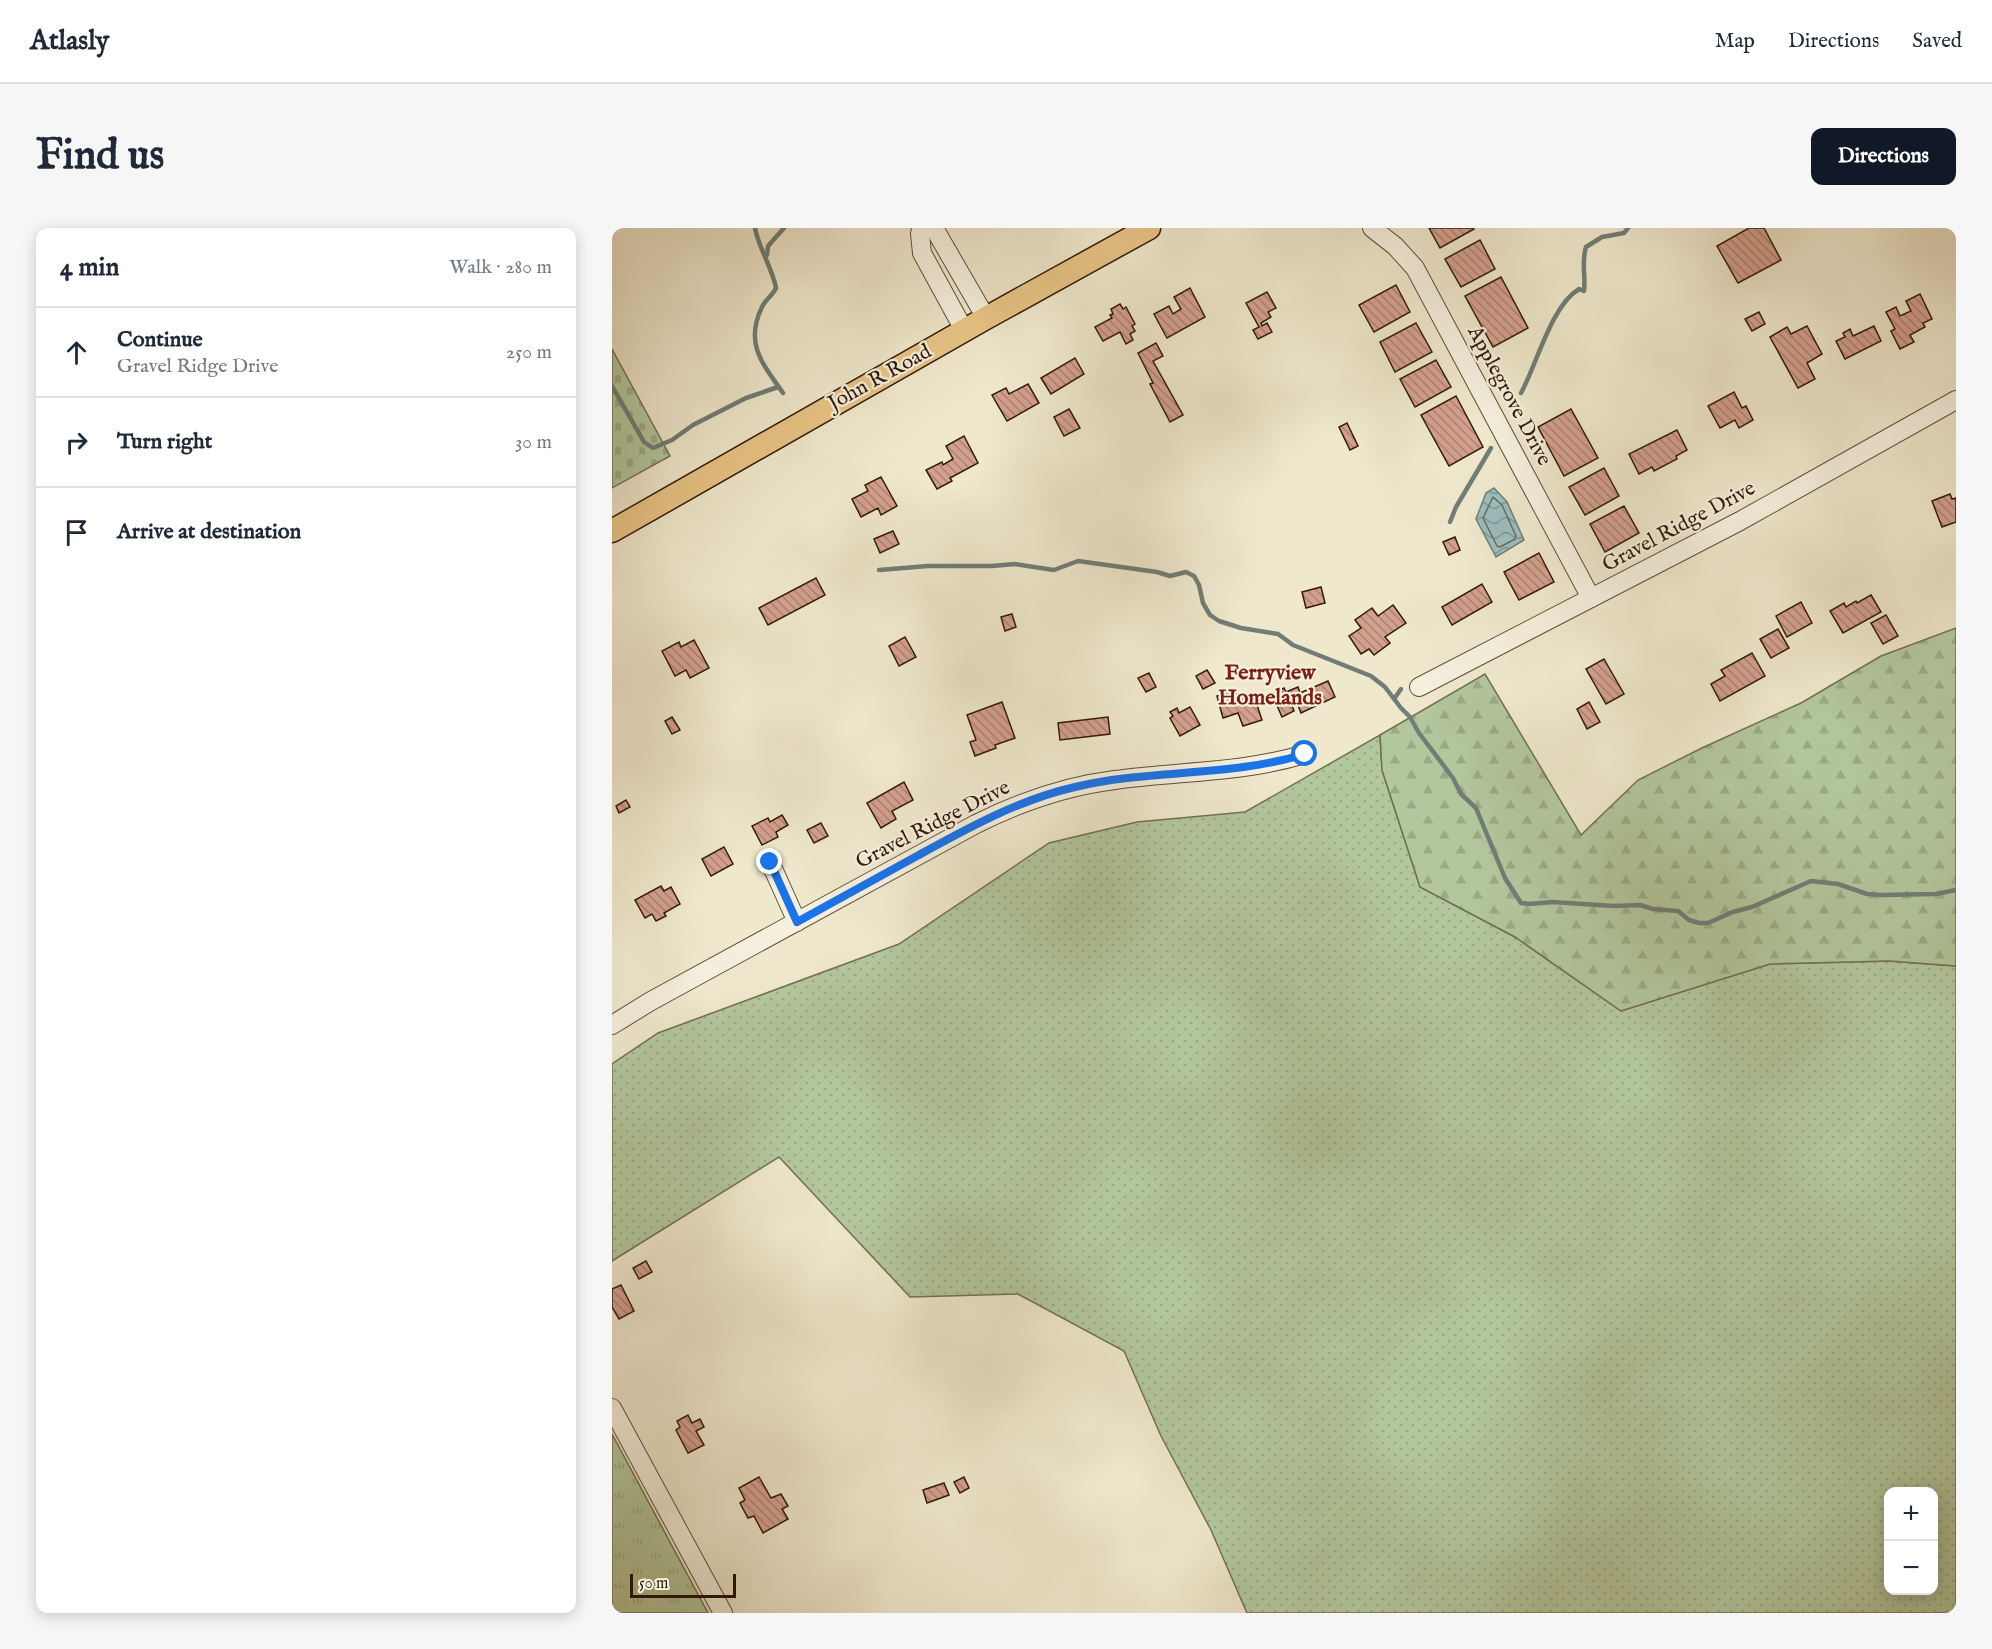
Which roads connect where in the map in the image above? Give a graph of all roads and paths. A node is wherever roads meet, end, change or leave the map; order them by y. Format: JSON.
{"nodes":[{"id":1,"x":921,"y":228,"type":"edge"},
{"id":2,"x":934,"y":228,"type":"edge"},
{"id":3,"x":1149,"y":228,"type":"edge"},
{"id":4,"x":1372,"y":228,"type":"edge"},
{"id":5,"x":986,"y":318,"type":"junction"},
{"id":6,"x":964,"y":330,"type":"junction"},
{"id":7,"x":1956,"y":400,"type":"edge"},
{"id":8,"x":612,"y":531,"type":"edge"},
{"id":9,"x":1591,"y":598,"type":"junction"},
{"id":10,"x":1419,"y":687,"type":"dead end"},
{"id":11,"x":1305,"y":754,"type":"dead end"},
{"id":12,"x":770,"y":862,"type":"dead end"},
{"id":13,"x":797,"y":922,"type":"junction"},
{"id":14,"x":612,"y":1025,"type":"edge"},
{"id":15,"x":612,"y":1408,"type":"edge"},
{"id":16,"x":723,"y":1613,"type":"edge"}],
"edges":[{"from":1,"to":6,"type":"street"},
{"from":2,"to":5,"type":"street"},
{"from":3,"to":5,"type":"main road","name":"John R Road"},
{"from":4,"to":9,"type":"street","name":"Applegrove Drive"},
{"from":5,"to":6,"type":"main road","name":"John R Road"},
{"from":6,"to":8,"type":"main road","name":"John R Road"},
{"from":7,"to":9,"type":"street","name":"Gravel Ridge Drive"},
{"from":9,"to":10,"type":"street","name":"Gravel Ridge Drive"},
{"from":11,"to":13,"type":"street","name":"Gravel Ridge Drive"},
{"from":12,"to":13,"type":"street"},
{"from":13,"to":14,"type":"street","name":"Gravel Ridge Drive"},
{"from":15,"to":16,"type":"street"}]}
